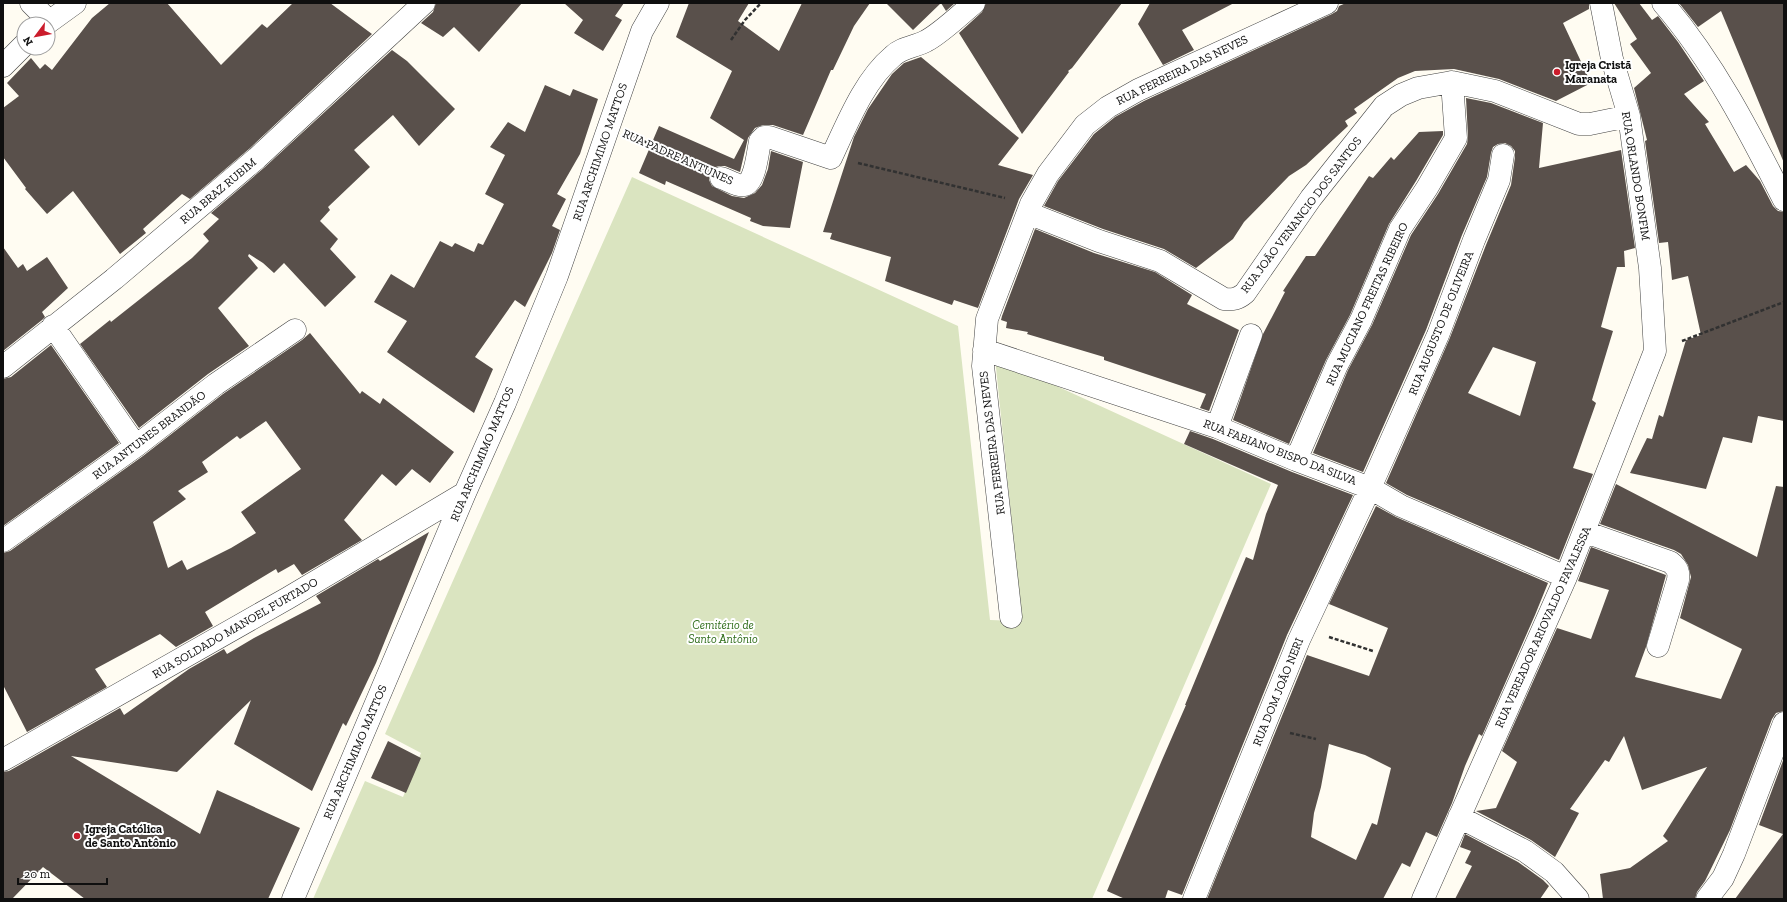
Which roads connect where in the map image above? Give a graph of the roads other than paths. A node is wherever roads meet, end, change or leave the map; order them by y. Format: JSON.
{"nodes":[{"id":1,"x":32,"y":3,"type":"edge"},
{"id":2,"x":75,"y":3,"type":"edge"},
{"id":3,"x":424,"y":3,"type":"edge"},
{"id":4,"x":658,"y":3,"type":"edge"},
{"id":5,"x":974,"y":3,"type":"edge"},
{"id":6,"x":1328,"y":3,"type":"edge"},
{"id":7,"x":1601,"y":3,"type":"edge"},
{"id":8,"x":1663,"y":3,"type":"edge"},
{"id":9,"x":42,"y":16,"type":"edge"},
{"id":10,"x":56,"y":16,"type":"edge"},
{"id":11,"x":16,"y":54,"type":"edge"},
{"id":12,"x":3,"y":66,"type":"edge"},
{"id":13,"x":1452,"y":82,"type":"junction"},
{"id":14,"x":1629,"y":116,"type":"junction"},
{"id":15,"x":1503,"y":155,"type":"dead end"},
{"id":16,"x":721,"y":178,"type":"road end"},
{"id":17,"x":1784,"y":200,"type":"edge"},
{"id":18,"x":1030,"y":209,"type":"junction"},
{"id":19,"x":53,"y":326,"type":"junction"},
{"id":20,"x":294,"y":330,"type":"dead end"},
{"id":21,"x":1251,"y":335,"type":"dead end"},
{"id":22,"x":984,"y":350,"type":"junction"},
{"id":23,"x":1655,"y":351,"type":"joint"},
{"id":24,"x":3,"y":367,"type":"edge"},
{"id":25,"x":1217,"y":427,"type":"junction"},
{"id":26,"x":136,"y":446,"type":"junction"},
{"id":27,"x":1296,"y":460,"type":"junction"},
{"id":28,"x":1370,"y":488,"type":"junction"},
{"id":29,"x":465,"y":493,"type":"junction"},
{"id":30,"x":1585,"y":532,"type":"junction"},
{"id":31,"x":3,"y":541,"type":"edge"},
{"id":32,"x":1566,"y":577,"type":"junction"},
{"id":33,"x":1011,"y":617,"type":"dead end"},
{"id":34,"x":1658,"y":646,"type":"dead end"},
{"id":35,"x":1784,"y":723,"type":"edge"},
{"id":36,"x":3,"y":760,"type":"edge"},
{"id":37,"x":1459,"y":817,"type":"junction"},
{"id":38,"x":293,"y":899,"type":"edge"},
{"id":39,"x":1194,"y":899,"type":"edge"},
{"id":40,"x":1423,"y":899,"type":"edge"},
{"id":41,"x":1578,"y":899,"type":"edge"},
{"id":42,"x":1707,"y":899,"type":"edge"}],
"edges":[{"from":1,"to":9,"type":"street"},
{"from":2,"to":10,"type":"street"},
{"from":3,"to":19,"type":"street","name":"RUA BRAZ RUBIM"},
{"from":4,"to":29,"type":"street","name":"RUA ARCHIMIMO MATTOS"},
{"from":5,"to":16,"type":"street","name":"RUA PADRE ANTUNES"},
{"from":6,"to":18,"type":"street","name":"RUA FERREIRA DAS NEVES"},
{"from":7,"to":14,"type":"street","name":"RUA ORLANDO BONFIM"},
{"from":8,"to":17,"type":"street"},
{"from":11,"to":12,"type":"street"},
{"from":13,"to":14,"type":"street","name":"RUA JOÃO VENANCIO DOS SANTOS"},
{"from":13,"to":18,"type":"street","name":"RUA JOÃO VENANCIO DOS SANTOS"},
{"from":13,"to":27,"type":"street","name":"RUA MUCIANO FREITAS RIBEIRO"},
{"from":14,"to":23,"type":"street","name":"RUA ORLANDO BONFIM"},
{"from":15,"to":28,"type":"street","name":"RUA AUGUSTO DE OLIVEIRA"},
{"from":18,"to":22,"type":"street","name":"RUA FERREIRA DAS NEVES"},
{"from":19,"to":24,"type":"street","name":"RUA BRAZ RUBIM"},
{"from":19,"to":26,"type":"street"},
{"from":20,"to":26,"type":"street","name":"RUA ANTUNES BRANDÃO"},
{"from":21,"to":25,"type":"street"},
{"from":22,"to":25,"type":"street","name":"RUA FABIANO BISPO DA SILVA"},
{"from":22,"to":33,"type":"street","name":"RUA FERREIRA DAS NEVES"},
{"from":23,"to":30,"type":"street","name":"RUA VEREADOR ARIOVALDO FAVALESSA"},
{"from":25,"to":27,"type":"street","name":"RUA FABIANO BISPO DA SILVA"},
{"from":26,"to":31,"type":"street","name":"RUA ANTUNES BRANDÃO"},
{"from":27,"to":28,"type":"street","name":"RUA FABIANO BISPO DA SILVA"},
{"from":28,"to":32,"type":"street","name":"RUA FABIANO BISPO DA SILVA"},
{"from":28,"to":39,"type":"street","name":"RUA DOM JOÃO NERI"},
{"from":29,"to":36,"type":"street","name":"RUA SOLDADO MANOEL FURTADO"},
{"from":29,"to":38,"type":"street","name":"RUA ARCHIMIMO MATTOS"},
{"from":30,"to":32,"type":"street","name":"RUA VEREADOR ARIOVALDO FAVALESSA"},
{"from":30,"to":34,"type":"street"},
{"from":32,"to":37,"type":"street","name":"RUA VEREADOR ARIOVALDO FAVALESSA"},
{"from":35,"to":42,"type":"street"},
{"from":37,"to":40,"type":"street","name":"RUA VEREADOR ARIOVALDO FAVALESSA"},
{"from":37,"to":41,"type":"street"}]}
